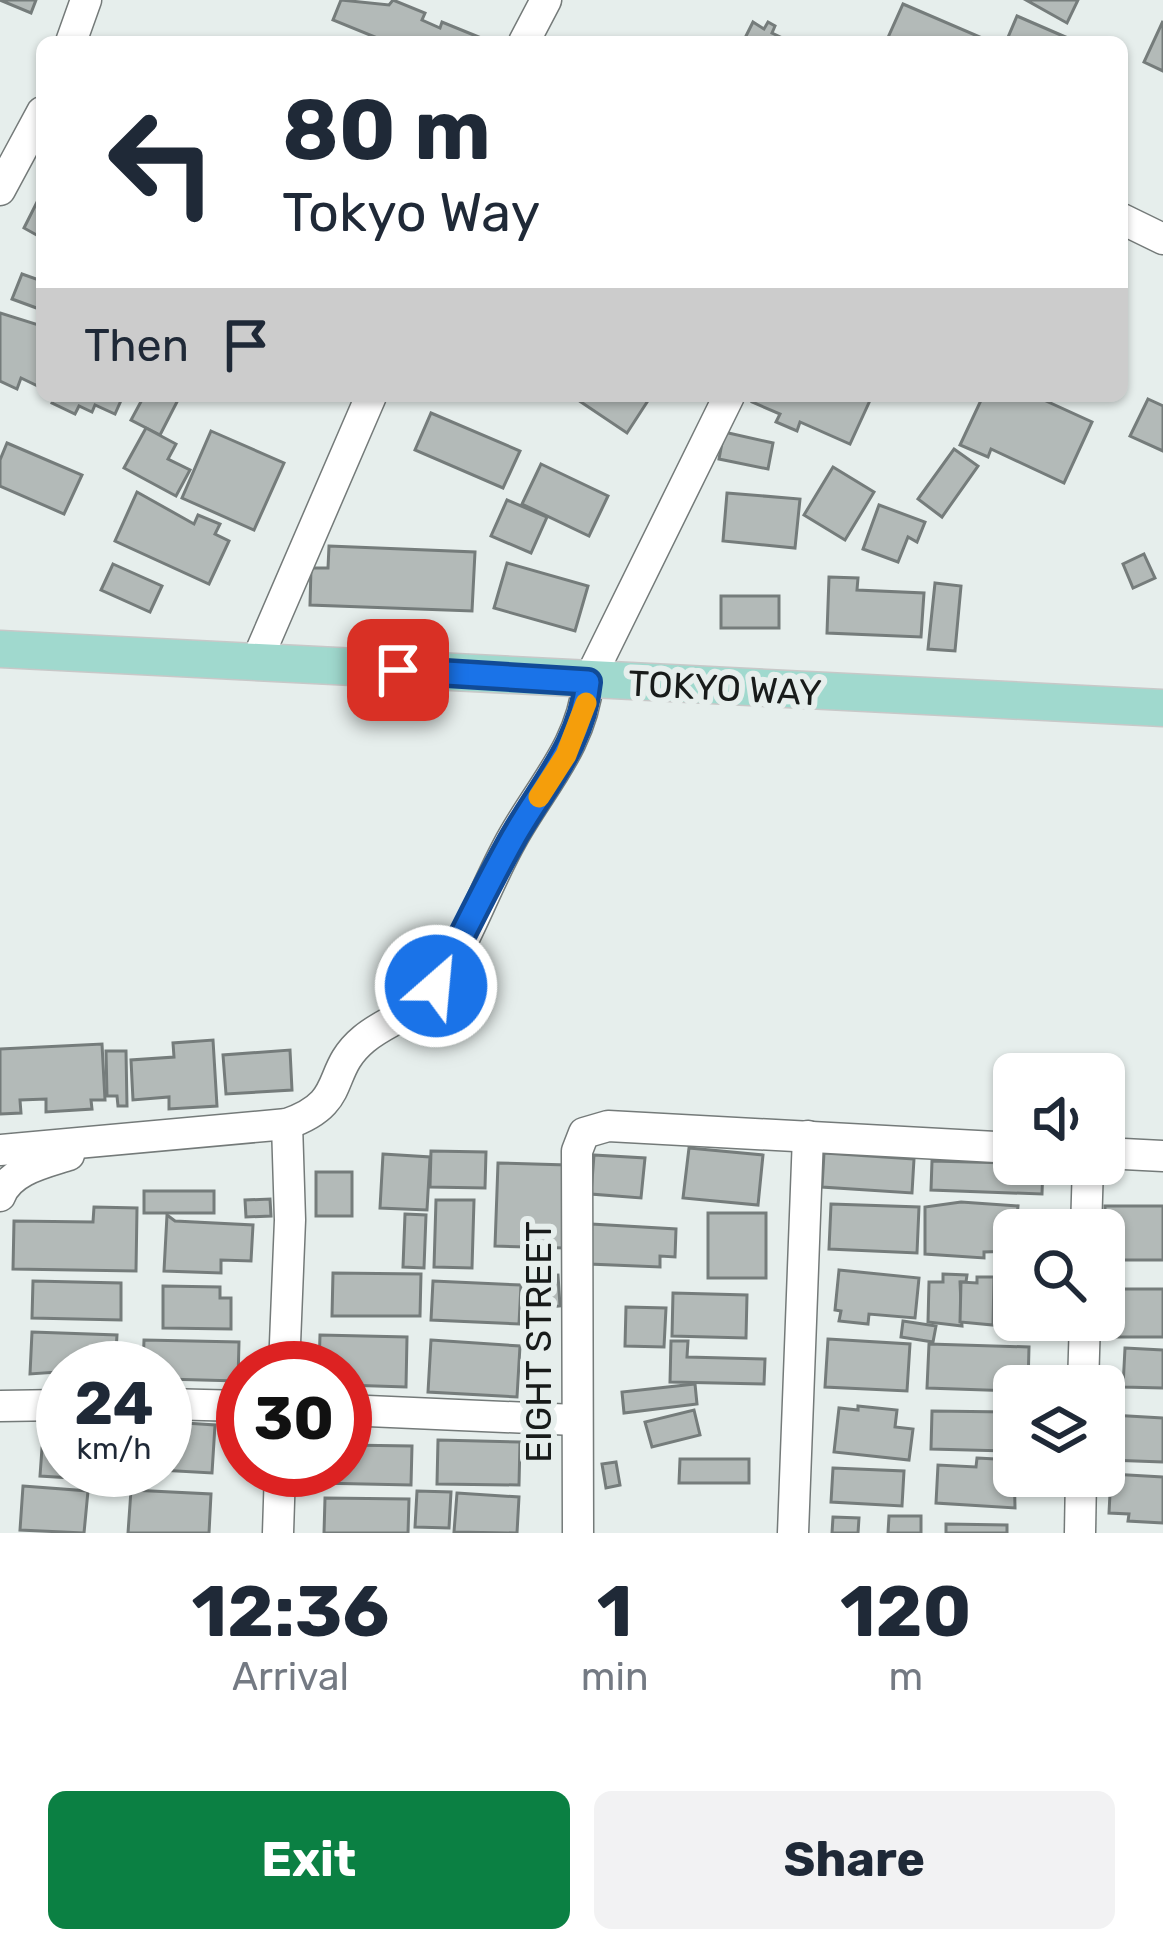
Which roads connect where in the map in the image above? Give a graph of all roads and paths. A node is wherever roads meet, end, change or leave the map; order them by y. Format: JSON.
{"nodes":[{"id":1,"x":86,"y":0,"type":"edge"},
{"id":2,"x":546,"y":0,"type":"edge"},
{"id":3,"x":73,"y":36,"type":"edge"},
{"id":4,"x":527,"y":36,"type":"edge"},
{"id":5,"x":36,"y":123,"type":"edge"},
{"id":6,"x":0,"y":190,"type":"edge"},
{"id":7,"x":1128,"y":222,"type":"edge"},
{"id":8,"x":1163,"y":239,"type":"edge"},
{"id":9,"x":368,"y":402,"type":"edge"},
{"id":10,"x":727,"y":402,"type":"edge"},
{"id":11,"x":0,"y":650,"type":"edge"},
{"id":12,"x":256,"y":661,"type":"junction"},
{"id":13,"x":588,"y":682,"type":"junction"},
{"id":14,"x":1163,"y":708,"type":"edge"},
{"id":15,"x":287,"y":1124,"type":"junction"},
{"id":16,"x":808,"y":1136,"type":"junction"},
{"id":17,"x":123,"y":1138,"type":"junction"},
{"id":18,"x":993,"y":1147,"type":"edge"},
{"id":19,"x":0,"y":1150,"type":"edge"},
{"id":20,"x":1125,"y":1154,"type":"edge"},
{"id":21,"x":1163,"y":1156,"type":"edge"},
{"id":22,"x":2,"y":1188,"type":"edge"},
{"id":23,"x":285,"y":1341,"type":"edge"},
{"id":24,"x":36,"y":1405,"type":"edge"},
{"id":25,"x":0,"y":1406,"type":"edge"},
{"id":26,"x":372,"y":1411,"type":"edge"},
{"id":27,"x":575,"y":1420,"type":"junction"},
{"id":28,"x":279,"y":1497,"type":"edge"},
{"id":29,"x":1081,"y":1497,"type":"edge"},
{"id":30,"x":278,"y":1533,"type":"edge"},
{"id":31,"x":578,"y":1533,"type":"edge"},
{"id":32,"x":793,"y":1533,"type":"edge"},
{"id":33,"x":1080,"y":1533,"type":"edge"}],
"edges":[{"from":1,"to":3,"type":"street"},
{"from":2,"to":4,"type":"street"},
{"from":5,"to":6,"type":"street"},
{"from":7,"to":8,"type":"street"},
{"from":9,"to":12,"type":"street"},
{"from":10,"to":13,"type":"street"},
{"from":11,"to":12,"type":"main road","name":"TOKYO WAY"},
{"from":12,"to":13,"type":"main road","name":"TOKYO WAY"},
{"from":13,"to":14,"type":"main road","name":"TOKYO WAY"},
{"from":13,"to":15,"type":"street"},
{"from":15,"to":17,"type":"street"},
{"from":15,"to":23,"type":"street"},
{"from":16,"to":18,"type":"street"},
{"from":16,"to":27,"type":"street","name":"EIGHT STREET"},
{"from":16,"to":32,"type":"street"},
{"from":17,"to":19,"type":"street"},
{"from":17,"to":22,"type":"street"},
{"from":20,"to":21,"type":"street"},
{"from":24,"to":25,"type":"street"},
{"from":26,"to":27,"type":"street"},
{"from":27,"to":31,"type":"street","name":"EIGHT STREET"},
{"from":28,"to":30,"type":"street"},
{"from":29,"to":33,"type":"street"}]}
